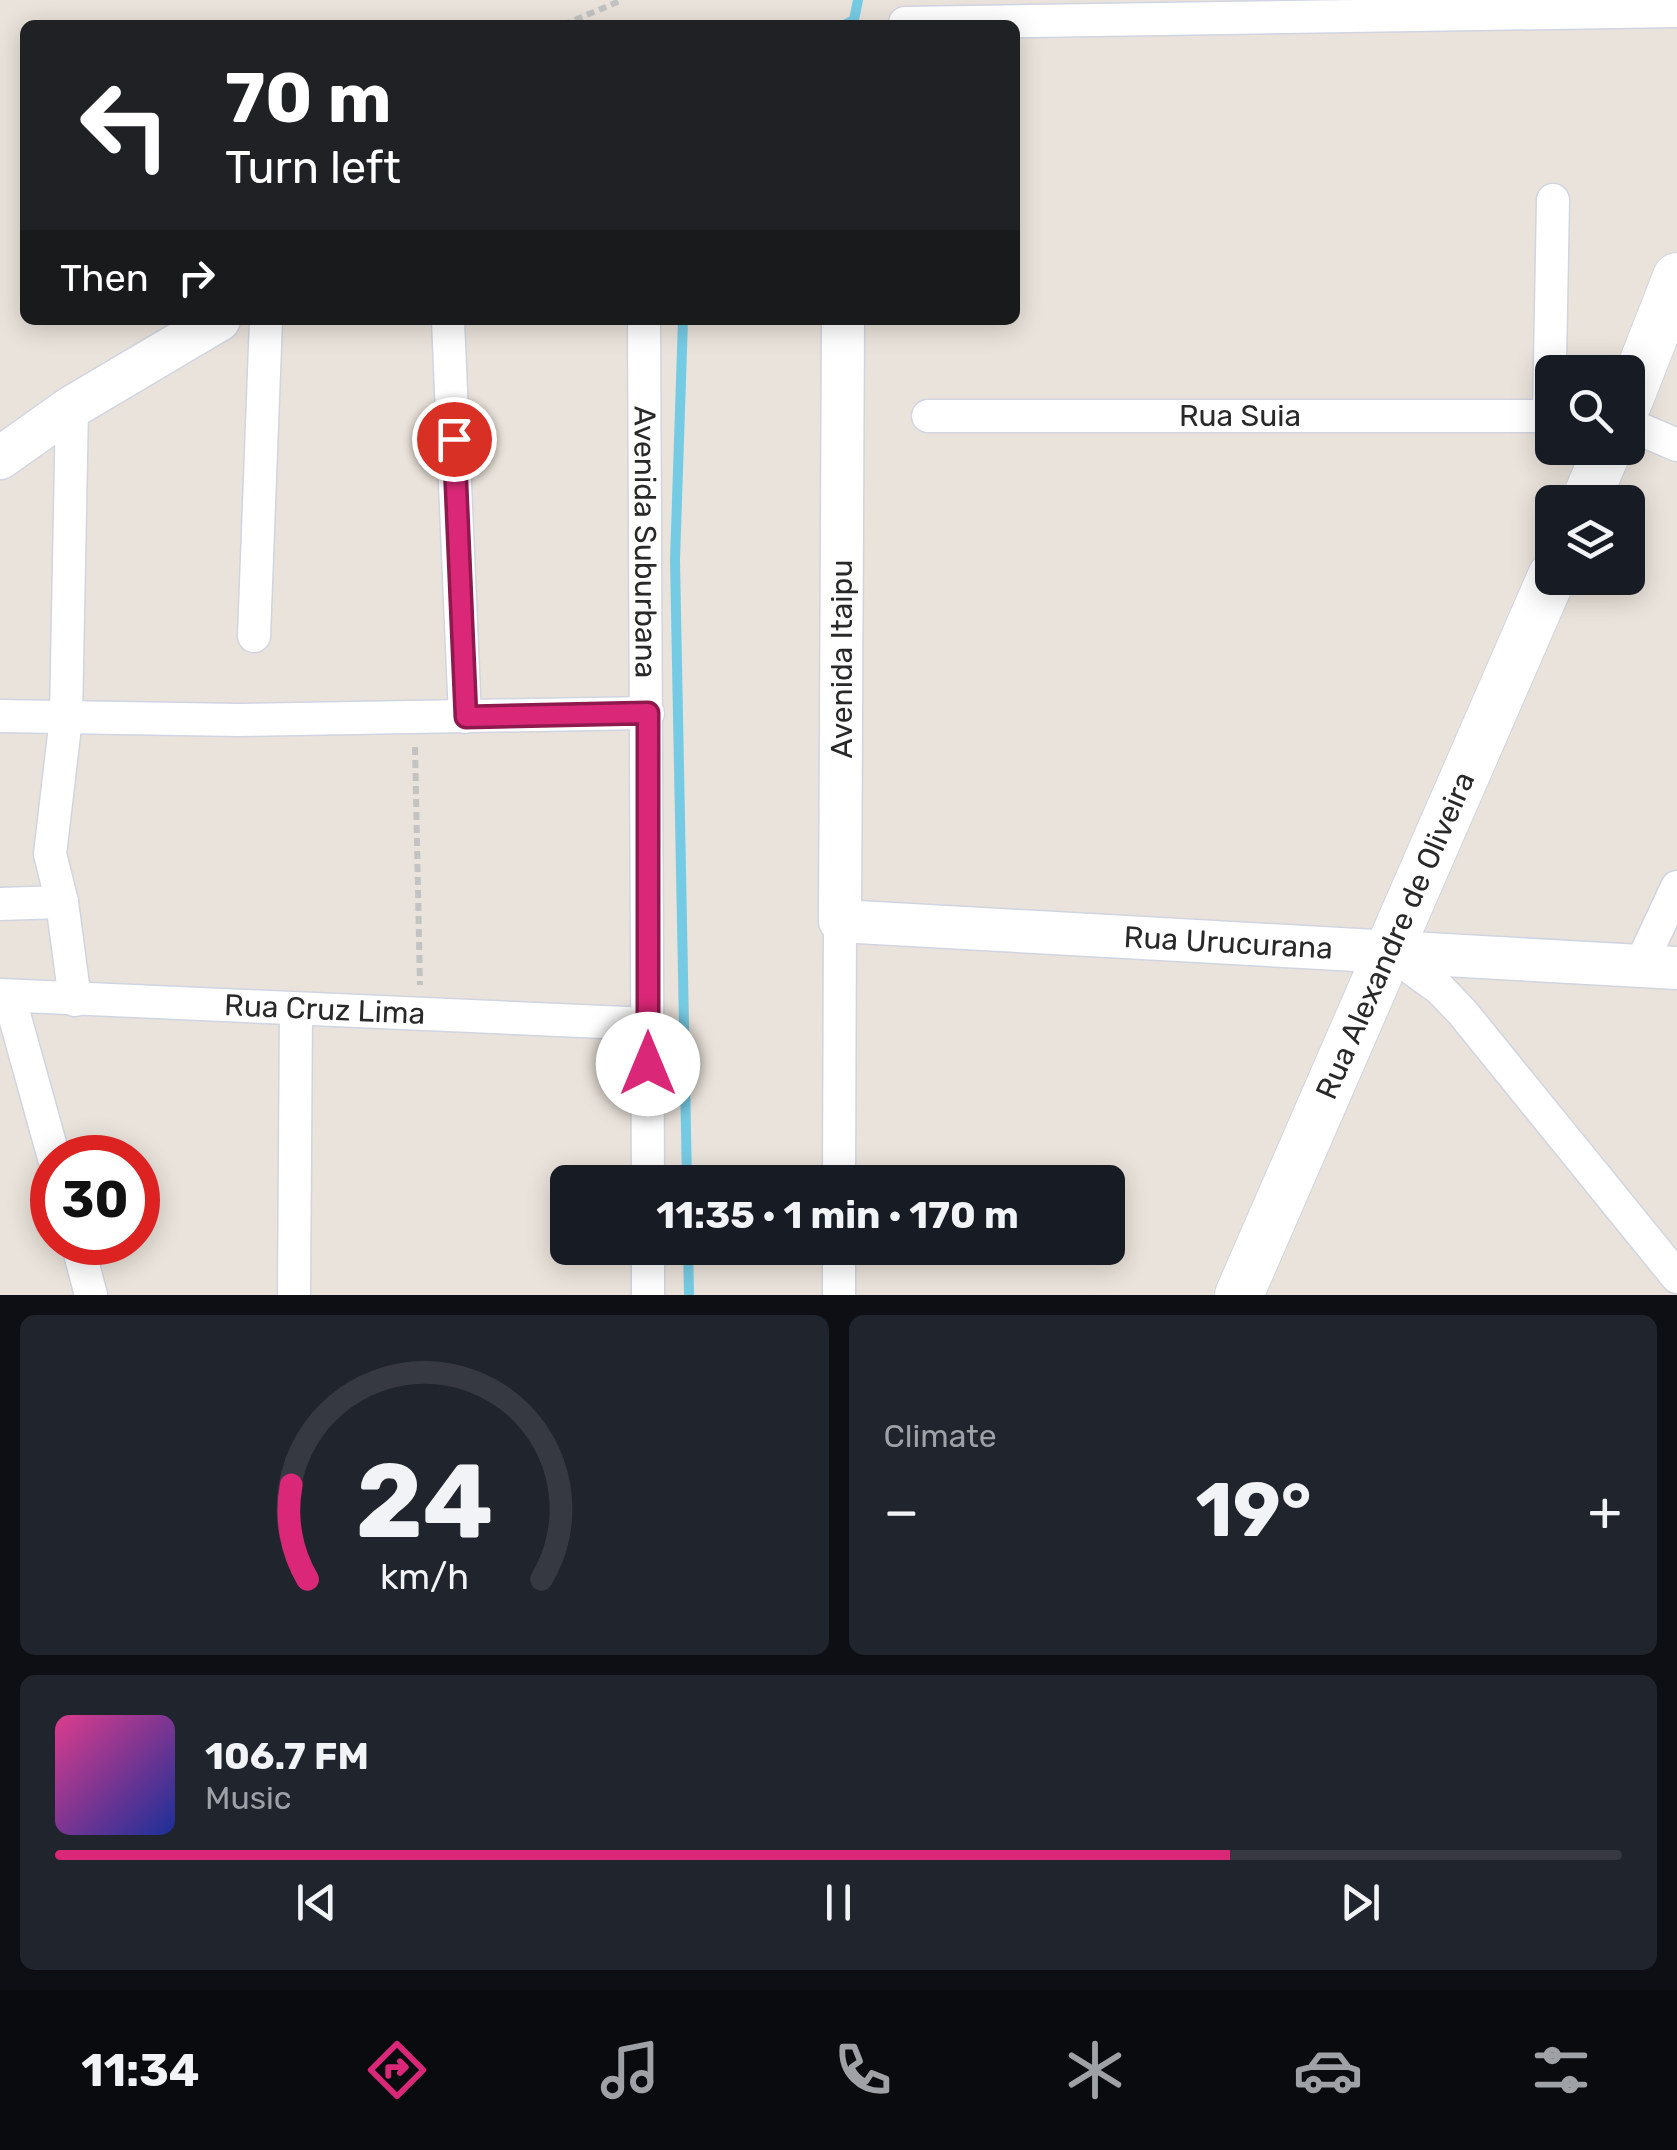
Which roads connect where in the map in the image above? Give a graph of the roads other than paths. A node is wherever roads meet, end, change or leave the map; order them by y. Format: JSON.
{"nodes":[{"id":1,"x":1545,"y":7,"type":"edge"},
{"id":2,"x":1677,"y":11,"type":"edge"},
{"id":3,"x":1020,"y":20,"type":"edge"},
{"id":4,"x":1553,"y":200,"type":"dead end"},
{"id":5,"x":1677,"y":277,"type":"edge"},
{"id":6,"x":211,"y":325,"type":"edge"},
{"id":7,"x":266,"y":325,"type":"edge"},
{"id":8,"x":448,"y":325,"type":"edge"},
{"id":9,"x":644,"y":325,"type":"edge"},
{"id":10,"x":843,"y":325,"type":"edge"},
{"id":11,"x":1552,"y":355,"type":"edge"},
{"id":12,"x":1645,"y":359,"type":"edge"},
{"id":13,"x":72,"y":408,"type":"junction"},
{"id":14,"x":928,"y":416,"type":"dead end"},
{"id":15,"x":1535,"y":416,"type":"edge"},
{"id":16,"x":1645,"y":431,"type":"edge"},
{"id":17,"x":1677,"y":445,"type":"edge"},
{"id":18,"x":0,"y":458,"type":"edge"},
{"id":19,"x":1544,"y":595,"type":"edge"},
{"id":20,"x":254,"y":636,"type":"dead end"},
{"id":21,"x":648,"y":713,"type":"junction"},
{"id":22,"x":0,"y":716,"type":"edge"},
{"id":23,"x":466,"y":717,"type":"junction"},
{"id":24,"x":66,"y":718,"type":"junction"},
{"id":25,"x":1677,"y":887,"type":"edge"},
{"id":26,"x":62,"y":902,"type":"junction"},
{"id":27,"x":0,"y":904,"type":"edge"},
{"id":28,"x":840,"y":921,"type":"junction"},
{"id":29,"x":1389,"y":952,"type":"junction"},
{"id":30,"x":1658,"y":967,"type":"edge"},
{"id":31,"x":5,"y":996,"type":"edge"},
{"id":32,"x":76,"y":1000,"type":"junction"},
{"id":33,"x":296,"y":1011,"type":"junction"},
{"id":34,"x":648,"y":1024,"type":"junction"},
{"id":35,"x":47,"y":1135,"type":"edge"},
{"id":36,"x":648,"y":1165,"type":"edge"},
{"id":37,"x":839,"y":1165,"type":"edge"},
{"id":38,"x":84,"y":1265,"type":"edge"},
{"id":39,"x":648,"y":1265,"type":"edge"},
{"id":40,"x":839,"y":1265,"type":"edge"},
{"id":41,"x":1677,"y":1277,"type":"edge"},
{"id":42,"x":92,"y":1295,"type":"edge"},
{"id":43,"x":294,"y":1295,"type":"edge"},
{"id":44,"x":648,"y":1295,"type":"edge"},
{"id":45,"x":839,"y":1295,"type":"edge"},
{"id":46,"x":1239,"y":1295,"type":"edge"}],
"edges":[{"from":1,"to":2,"type":"street"},
{"from":1,"to":3,"type":"street"},
{"from":4,"to":11,"type":"street"},
{"from":5,"to":12,"type":"main road"},
{"from":6,"to":13,"type":"street"},
{"from":7,"to":20,"type":"street"},
{"from":8,"to":23,"type":"street"},
{"from":9,"to":21,"type":"street","name":"Avenida Suburbana"},
{"from":10,"to":28,"type":"street","name":"Avenida Itaipu"},
{"from":13,"to":18,"type":"street"},
{"from":13,"to":24,"type":"street"},
{"from":14,"to":15,"type":"street","name":"Rua Suia"},
{"from":16,"to":17,"type":"street"},
{"from":19,"to":29,"type":"main road","name":"Rua Alexandre de Oliveira"},
{"from":21,"to":23,"type":"street"},
{"from":21,"to":34,"type":"street","name":"Avenida Suburbana"},
{"from":22,"to":24,"type":"street"},
{"from":23,"to":24,"type":"street"},
{"from":24,"to":26,"type":"street"},
{"from":25,"to":30,"type":"street"},
{"from":26,"to":27,"type":"street"},
{"from":26,"to":32,"type":"street"},
{"from":28,"to":29,"type":"street","name":"Rua Urucurana"},
{"from":28,"to":37,"type":"street"},
{"from":29,"to":30,"type":"street","name":"Rua Urucurana"},
{"from":29,"to":41,"type":"street"},
{"from":29,"to":46,"type":"main road","name":"Rua Alexandre de Oliveira"},
{"from":31,"to":32,"type":"street","name":"Rua Cruz Lima"},
{"from":31,"to":35,"type":"street"},
{"from":32,"to":33,"type":"street","name":"Rua Cruz Lima"},
{"from":33,"to":34,"type":"street","name":"Rua Cruz Lima"},
{"from":33,"to":43,"type":"street"},
{"from":34,"to":36,"type":"street","name":"Avenida Suburbana"},
{"from":38,"to":42,"type":"street"},
{"from":39,"to":44,"type":"street"},
{"from":40,"to":45,"type":"street"}]}
